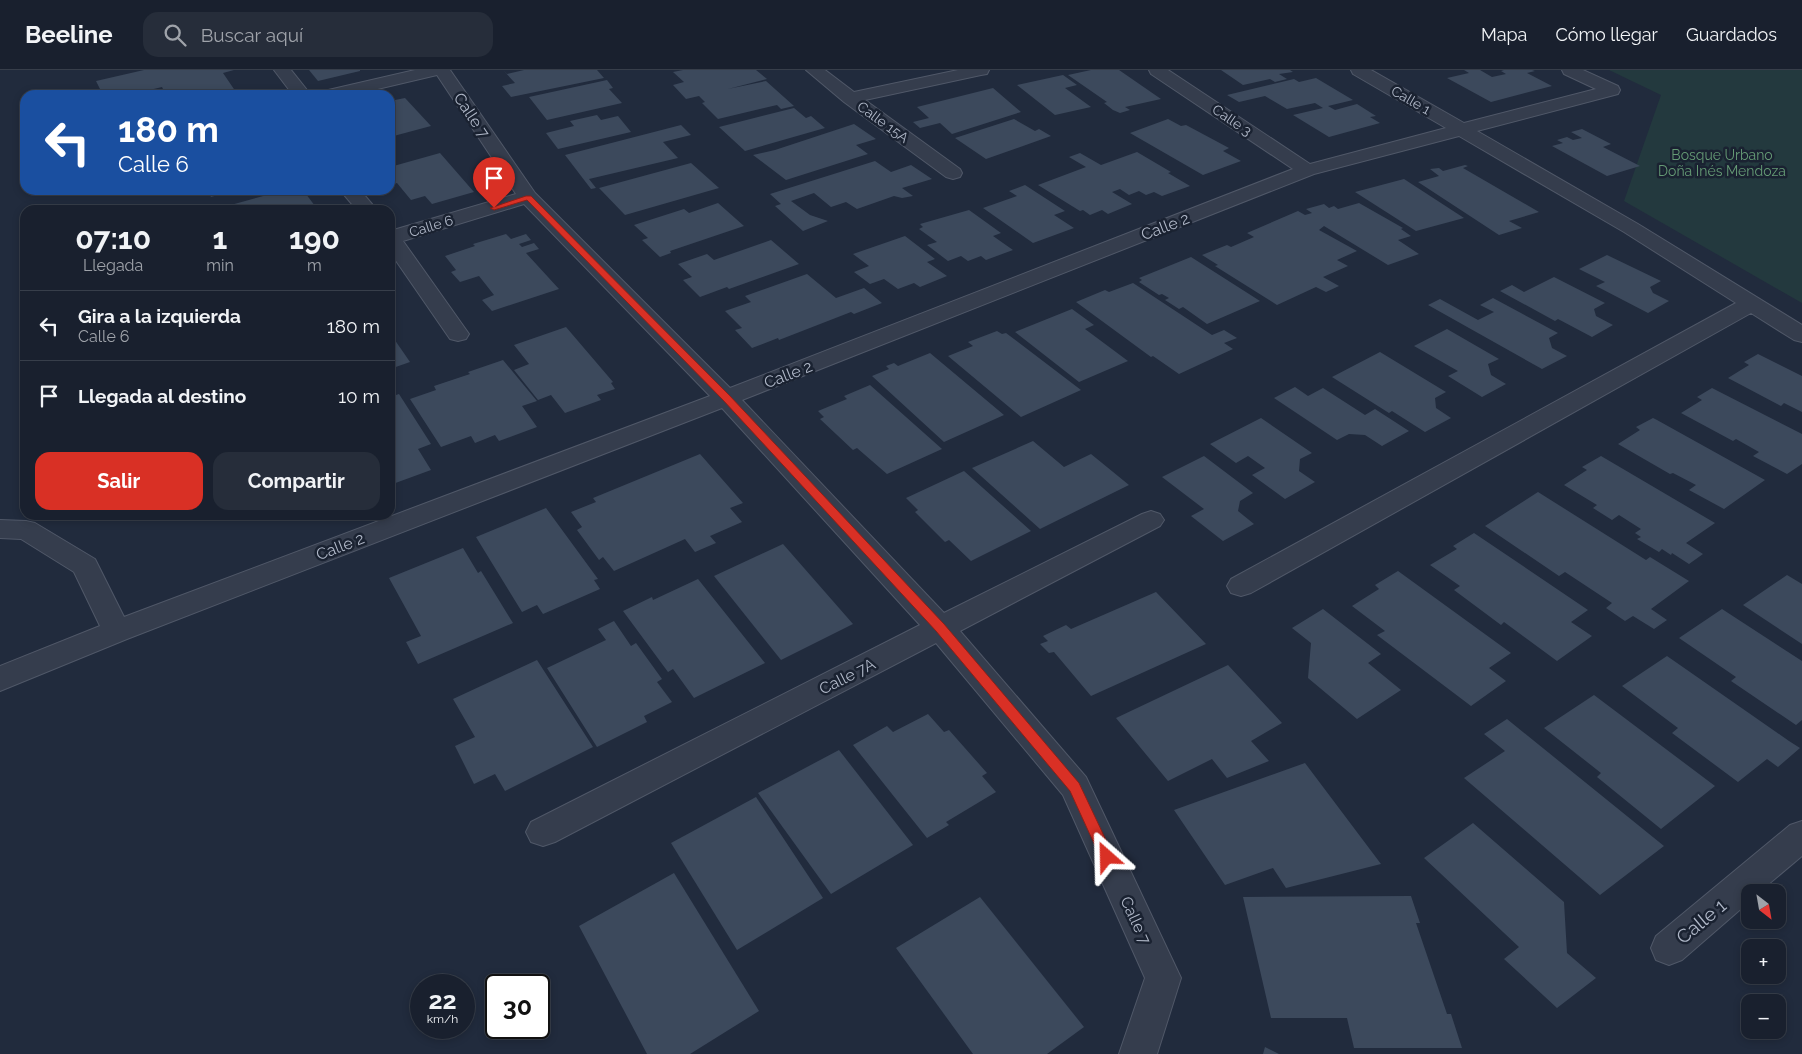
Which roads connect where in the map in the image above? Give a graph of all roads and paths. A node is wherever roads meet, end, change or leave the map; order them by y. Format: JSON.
{"nodes":[{"id":1,"x":282,"y":70,"type":"edge"},
{"id":2,"x":436,"y":70,"type":"edge"},
{"id":3,"x":442,"y":70,"type":"edge"},
{"id":4,"x":814,"y":70,"type":"edge"},
{"id":5,"x":981,"y":70,"type":"edge"},
{"id":6,"x":1157,"y":70,"type":"edge"},
{"id":7,"x":1359,"y":70,"type":"edge"},
{"id":8,"x":1570,"y":70,"type":"edge"},
{"id":9,"x":298,"y":90,"type":"edge"},
{"id":10,"x":351,"y":90,"type":"edge"},
{"id":11,"x":850,"y":98,"type":"junction"},
{"id":12,"x":1464,"y":130,"type":"junction"},
{"id":13,"x":1307,"y":170,"type":"junction"},
{"id":14,"x":953,"y":173,"type":"dead end"},
{"id":15,"x":354,"y":195,"type":"edge"},
{"id":16,"x":528,"y":197,"type":"junction"},
{"id":17,"x":363,"y":205,"type":"edge"},
{"id":18,"x":395,"y":236,"type":"edge"},
{"id":19,"x":395,"y":243,"type":"edge"},
{"id":20,"x":1752,"y":303,"type":"junction"},
{"id":21,"x":458,"y":334,"type":"dead end"},
{"id":22,"x":1802,"y":335,"type":"edge"},
{"id":23,"x":726,"y":398,"type":"junction"},
{"id":24,"x":1151,"y":520,"type":"dead end"},
{"id":25,"x":0,"y":529,"type":"edge"},
{"id":26,"x":1241,"y":586,"type":"dead end"},
{"id":27,"x":940,"y":628,"type":"junction"},
{"id":28,"x":117,"y":630,"type":"junction"},
{"id":29,"x":0,"y":679,"type":"edge"},
{"id":30,"x":543,"y":832,"type":"dead end"},
{"id":31,"x":1802,"y":835,"type":"edge"},
{"id":32,"x":1669,"y":948,"type":"dead end"},
{"id":33,"x":1138,"y":1054,"type":"edge"}],
"edges":[{"from":1,"to":9,"type":"street"},
{"from":2,"to":10,"type":"street"},
{"from":3,"to":16,"type":"street","name":"Calle 7"},
{"from":4,"to":11,"type":"street","name":"Calle 15A"},
{"from":5,"to":11,"type":"street"},
{"from":6,"to":13,"type":"street","name":"Calle 3"},
{"from":7,"to":12,"type":"street","name":"Calle 1"},
{"from":8,"to":12,"type":"street","name":"Calle 2"},
{"from":11,"to":14,"type":"street","name":"Calle 15A"},
{"from":12,"to":13,"type":"street","name":"Calle 2"},
{"from":12,"to":20,"type":"street","name":"Calle 1"},
{"from":13,"to":23,"type":"street","name":"Calle 2"},
{"from":15,"to":17,"type":"street"},
{"from":16,"to":18,"type":"street","name":"Calle 6"},
{"from":16,"to":23,"type":"street","name":"Calle 7"},
{"from":19,"to":21,"type":"street","name":"Calle 6"},
{"from":20,"to":22,"type":"street","name":"Calle 1"},
{"from":20,"to":26,"type":"street"},
{"from":23,"to":27,"type":"street","name":"Calle 7"},
{"from":23,"to":28,"type":"street","name":"Calle 2"},
{"from":24,"to":27,"type":"street","name":"Calle 7A"},
{"from":25,"to":28,"type":"street"},
{"from":27,"to":30,"type":"street","name":"Calle 7A"},
{"from":27,"to":33,"type":"street","name":"Calle 7"},
{"from":28,"to":29,"type":"street","name":"Calle 2"},
{"from":31,"to":32,"type":"street","name":"Calle 1"}]}
